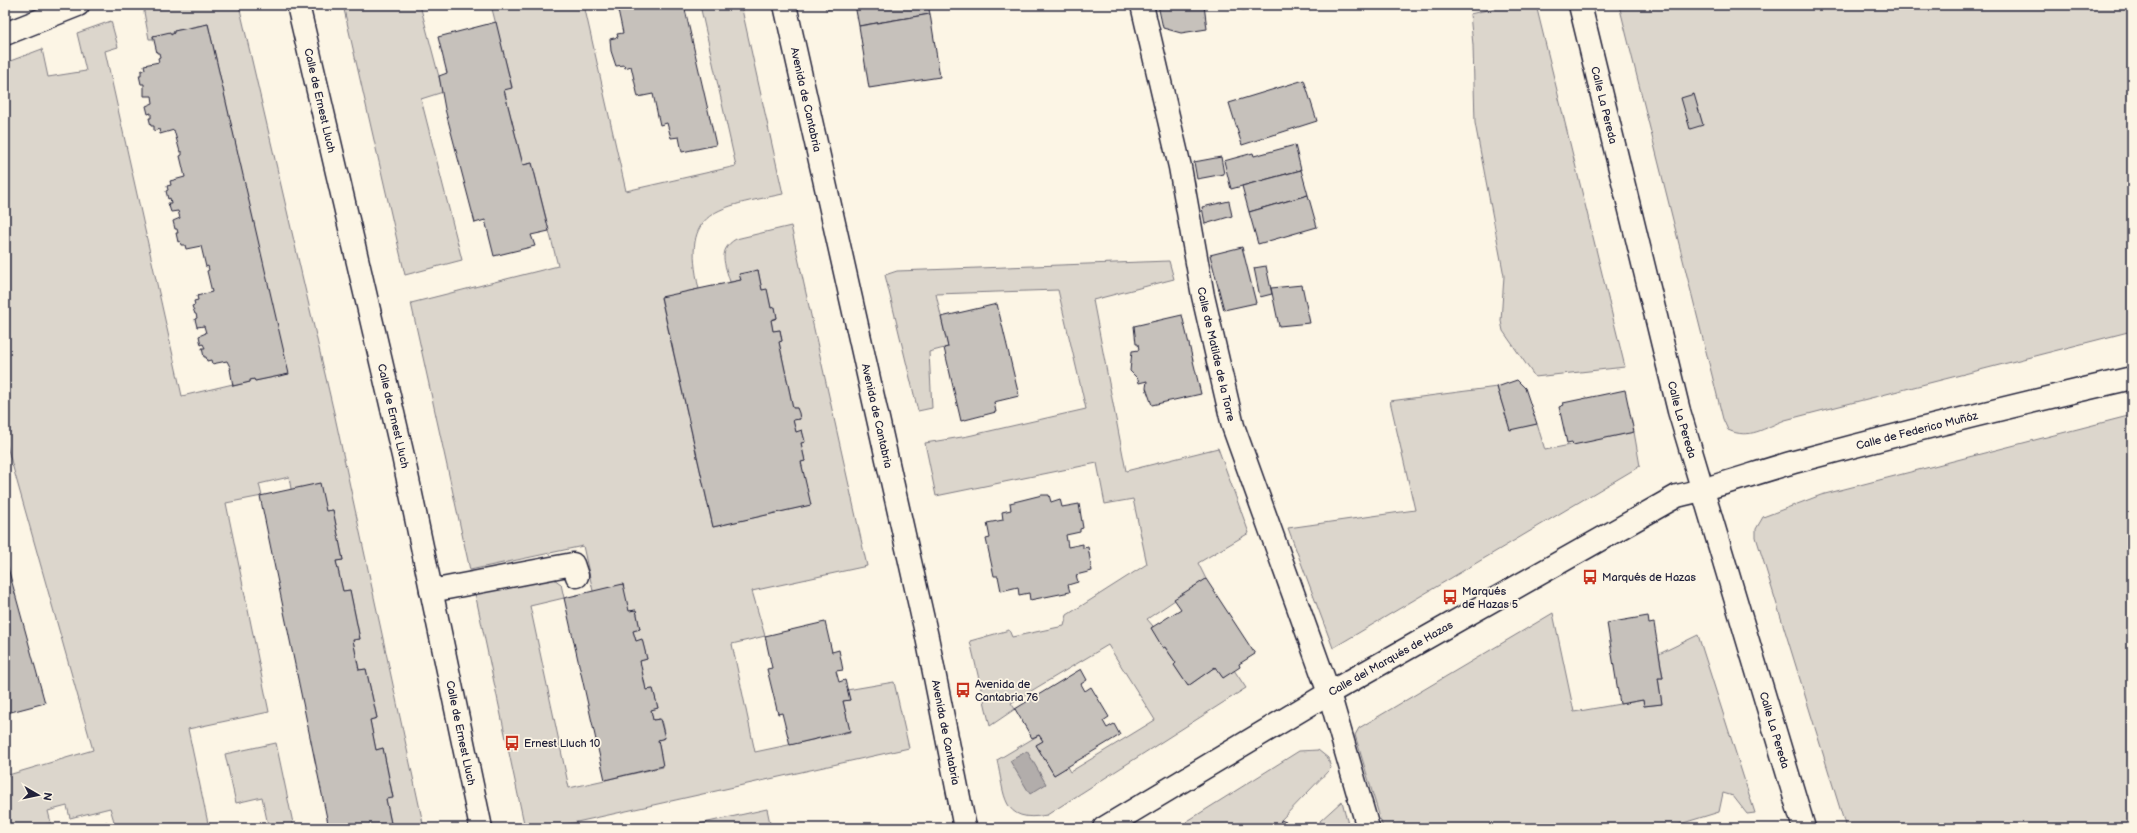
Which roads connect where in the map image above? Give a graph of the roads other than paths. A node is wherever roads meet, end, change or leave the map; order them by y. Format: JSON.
{"nodes":[{"id":1,"x":78,"y":5,"type":"edge"},
{"id":2,"x":298,"y":5,"type":"edge"},
{"id":3,"x":785,"y":5,"type":"edge"},
{"id":4,"x":1142,"y":5,"type":"edge"},
{"id":5,"x":1580,"y":5,"type":"edge"},
{"id":6,"x":5,"y":34,"type":"edge"},
{"id":7,"x":2132,"y":378,"type":"edge"},
{"id":8,"x":1704,"y":490,"type":"junction"},
{"id":9,"x":576,"y":576,"type":"dead end"},
{"id":10,"x":431,"y":591,"type":"junction"},
{"id":11,"x":1328,"y":694,"type":"junction"},
{"id":12,"x":482,"y":828,"type":"edge"},
{"id":13,"x":965,"y":828,"type":"edge"},
{"id":14,"x":1104,"y":828,"type":"edge"},
{"id":15,"x":1368,"y":828,"type":"edge"},
{"id":16,"x":1804,"y":828,"type":"edge"}],
"edges":[{"from":1,"to":6,"type":"street"},
{"from":2,"to":10,"type":"street","name":"Calle de Ernest Lluch"},
{"from":3,"to":13,"type":"street","name":"Avenida de Cantabria"},
{"from":4,"to":11,"type":"street","name":"Calle de Matilde de la Torre"},
{"from":5,"to":8,"type":"street","name":"Calle La Pereda"},
{"from":7,"to":8,"type":"street","name":"Calle de Federico Muñóz"},
{"from":8,"to":11,"type":"street","name":"Calle del Marqués de Hazas"},
{"from":8,"to":16,"type":"street","name":"Calle La Pereda"},
{"from":9,"to":10,"type":"street"},
{"from":10,"to":12,"type":"street","name":"Calle de Ernest Lluch"},
{"from":11,"to":14,"type":"street","name":"Calle del Marqués de Hazas"},
{"from":11,"to":15,"type":"street","name":"Calle de Matilde de la Torre"}]}
